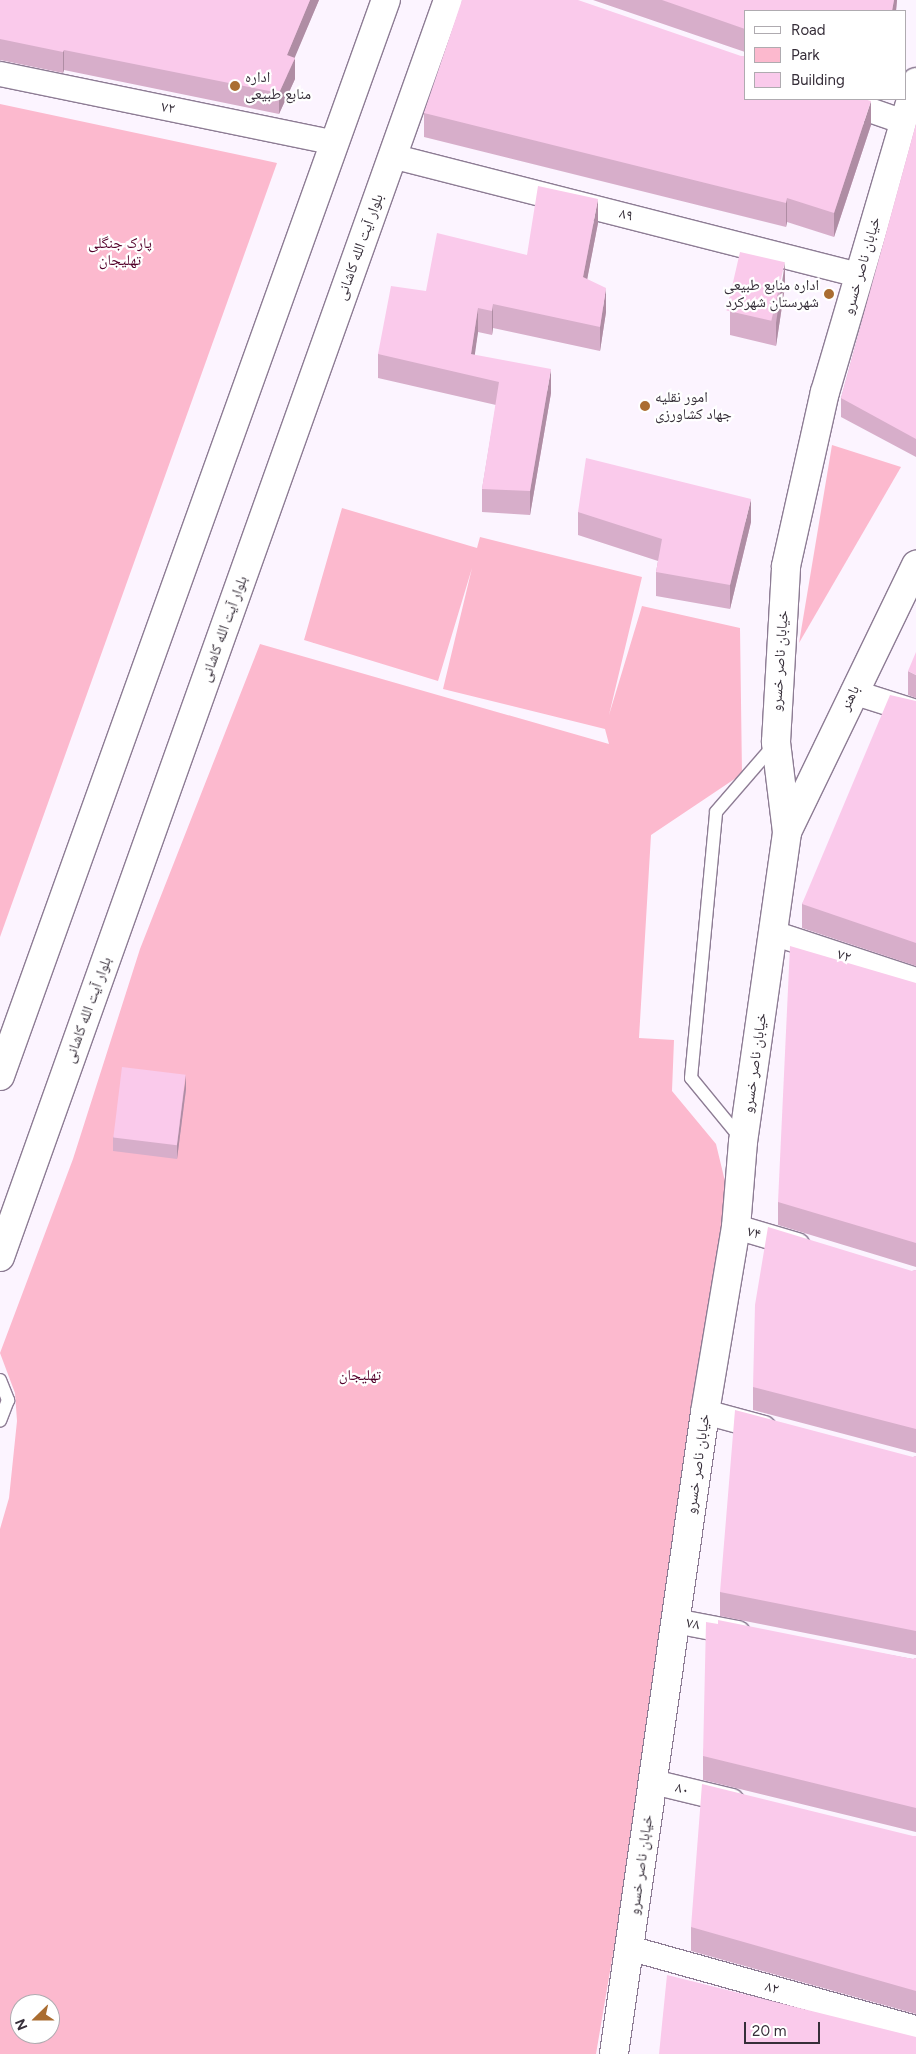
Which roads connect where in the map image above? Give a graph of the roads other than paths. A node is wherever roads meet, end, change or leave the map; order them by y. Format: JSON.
{"nodes":[{"id":1,"x":386,"y":0,"type":"edge"},
{"id":2,"x":403,"y":0,"type":"edge"},
{"id":3,"x":428,"y":0,"type":"edge"},
{"id":4,"x":448,"y":0,"type":"edge"},
{"id":5,"x":0,"y":74,"type":"edge"},
{"id":6,"x":916,"y":82,"type":"edge"},
{"id":7,"x":841,"y":100,"type":"edge"},
{"id":8,"x":904,"y":122,"type":"junction"},
{"id":9,"x":336,"y":143,"type":"junction"},
{"id":10,"x":392,"y":156,"type":"junction"},
{"id":11,"x":859,"y":275,"type":"junction"},
{"id":12,"x":253,"y":369,"type":"junction"},
{"id":13,"x":310,"y":386,"type":"junction"},
{"id":14,"x":916,"y":564,"type":"edge"},
{"id":15,"x":853,"y":692,"type":"junction"},
{"id":16,"x":916,"y":712,"type":"edge"},
{"id":17,"x":776,"y":742,"type":"junction"},
{"id":18,"x":787,"y":832,"type":"junction"},
{"id":19,"x":773,"y":933,"type":"junction"},
{"id":20,"x":916,"y":980,"type":"edge"},
{"id":21,"x":0,"y":1076,"type":"edge"},
{"id":22,"x":743,"y":1142,"type":"junction"},
{"id":23,"x":736,"y":1227,"type":"junction"},
{"id":24,"x":822,"y":1253,"type":"edge"},
{"id":25,"x":0,"y":1257,"type":"edge"},
{"id":26,"x":0,"y":1380,"type":"edge"},
{"id":27,"x":705,"y":1412,"type":"junction"},
{"id":28,"x":0,"y":1421,"type":"edge"},
{"id":29,"x":782,"y":1432,"type":"edge"},
{"id":30,"x":675,"y":1621,"type":"junction"},
{"id":31,"x":762,"y":1638,"type":"edge"},
{"id":32,"x":652,"y":1782,"type":"junction"},
{"id":33,"x":756,"y":1807,"type":"edge"},
{"id":34,"x":629,"y":1948,"type":"junction"},
{"id":35,"x":916,"y":2028,"type":"edge"},
{"id":36,"x":614,"y":2054,"type":"edge"}],
"edges":[{"from":1,"to":9,"type":"main road"},
{"from":2,"to":12,"type":"main road"},
{"from":3,"to":13,"type":"main road"},
{"from":4,"to":10,"type":"main road","name":"بلوار آیت الله کاشانی"},
{"from":5,"to":9,"type":"street","name":"۷۲"},
{"from":6,"to":8,"type":"main road","name":"خیابان ناصر خسرو"},
{"from":7,"to":8,"type":"street"},
{"from":8,"to":11,"type":"main road","name":"خیابان ناصر خسرو"},
{"from":9,"to":12,"type":"main road"},
{"from":10,"to":11,"type":"street","name":"۸۹"},
{"from":10,"to":13,"type":"main road","name":"بلوار آیت الله کاشانی"},
{"from":11,"to":17,"type":"main road","name":"خیابان ناصر خسرو"},
{"from":12,"to":21,"type":"main road"},
{"from":13,"to":25,"type":"main road","name":"بلوار آیت الله کاشانی"},
{"from":14,"to":15,"type":"main road","name":"باهنر"},
{"from":15,"to":16,"type":"street"},
{"from":15,"to":18,"type":"main road","name":"باهنر"},
{"from":17,"to":18,"type":"main road","name":"خیابان ناصر خسرو"},
{"from":17,"to":22,"type":"lane"},
{"from":18,"to":19,"type":"main road","name":"خیابان ناصر خسرو"},
{"from":19,"to":20,"type":"street","name":"۷۲"},
{"from":19,"to":22,"type":"main road","name":"خیابان ناصر خسرو"},
{"from":22,"to":23,"type":"main road","name":"خیابان ناصر خسرو"},
{"from":23,"to":24,"type":"street","name":"۷۴"},
{"from":23,"to":27,"type":"main road","name":"خیابان ناصر خسرو"},
{"from":26,"to":28,"type":"lane"},
{"from":27,"to":29,"type":"street"},
{"from":27,"to":30,"type":"main road","name":"خیابان ناصر خسرو"},
{"from":30,"to":31,"type":"street","name":"۷۸"},
{"from":30,"to":32,"type":"main road","name":"خیابان ناصر خسرو"},
{"from":32,"to":33,"type":"street","name":"۸۰"},
{"from":32,"to":34,"type":"main road","name":"خیابان ناصر خسرو"},
{"from":34,"to":35,"type":"street","name":"۸۲"},
{"from":34,"to":36,"type":"main road","name":"خیابان ناصر خسرو"}]}
